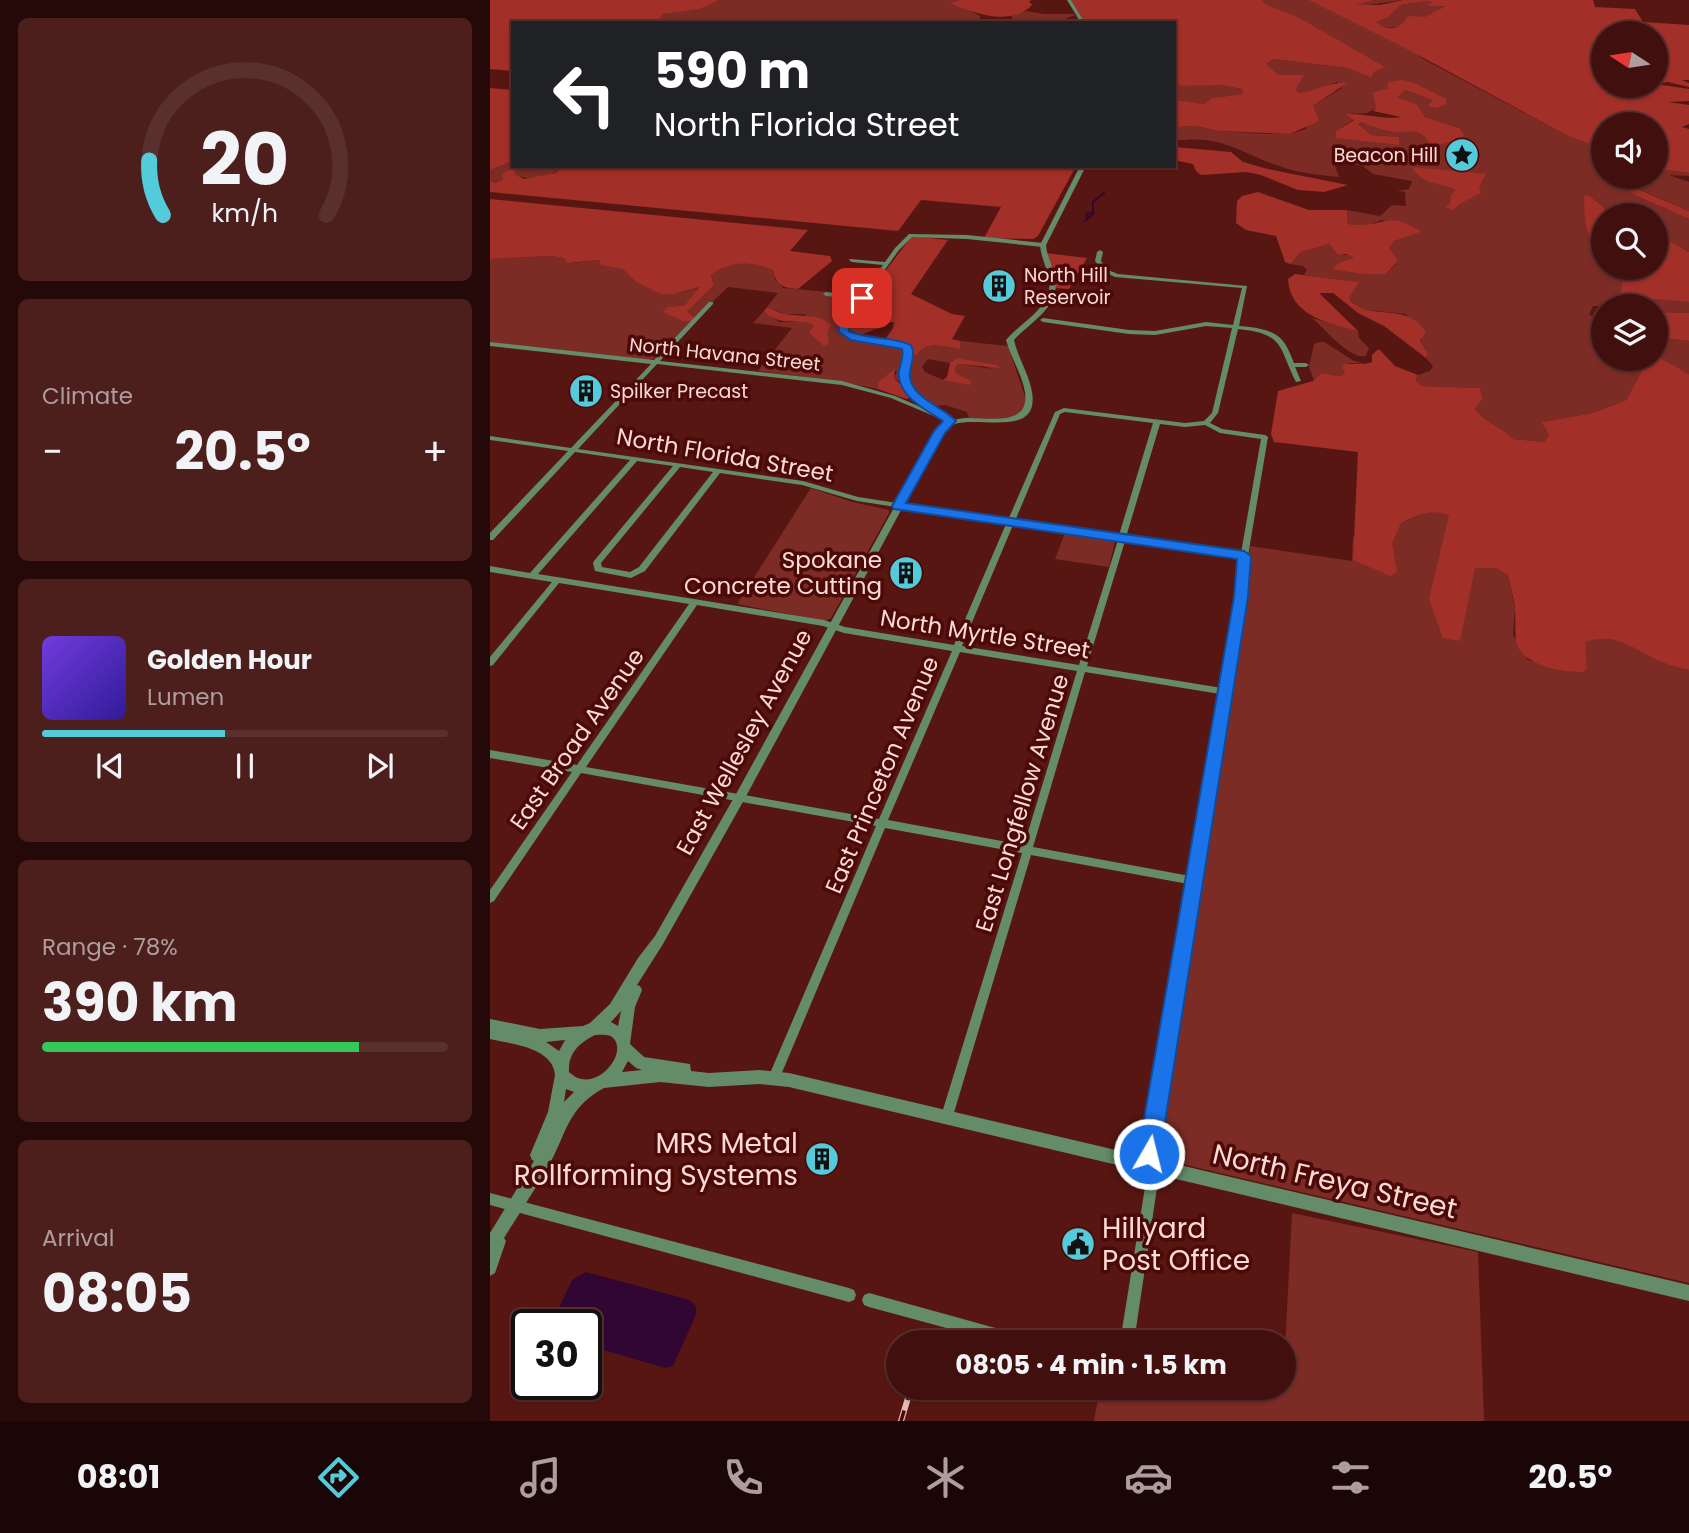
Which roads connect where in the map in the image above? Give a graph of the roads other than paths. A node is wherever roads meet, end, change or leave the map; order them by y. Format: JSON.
{"nodes":[{"id":1,"x":1069,"y":0,"type":"edge"},
{"id":2,"x":1082,"y":21,"type":"edge"},
{"id":3,"x":1082,"y":168,"type":"edge"},
{"id":4,"x":1043,"y":245,"type":"junction"},
{"id":5,"x":1100,"y":253,"type":"dead end"},
{"id":6,"x":852,"y":260,"type":"dead end"},
{"id":7,"x":887,"y":264,"type":"junction"},
{"id":8,"x":826,"y":294,"type":"dead end"},
{"id":9,"x":862,"y":298,"type":"junction"},
{"id":10,"x":711,"y":303,"type":"dead end"},
{"id":11,"x":1043,"y":320,"type":"dead end"},
{"id":12,"x":1234,"y":326,"type":"junction"},
{"id":13,"x":490,"y":344,"type":"edge"},
{"id":14,"x":656,"y":362,"type":"junction"},
{"id":15,"x":1291,"y":365,"type":"junction"},
{"id":16,"x":1306,"y":365,"type":"dead end"},
{"id":17,"x":1298,"y":382,"type":"dead end"},
{"id":18,"x":946,"y":419,"type":"junction"},
{"id":19,"x":1157,"y":422,"type":"junction"},
{"id":20,"x":1206,"y":424,"type":"junction"},
{"id":21,"x":1265,"y":437,"type":"joint"},
{"id":22,"x":490,"y":439,"type":"edge"},
{"id":23,"x":574,"y":450,"type":"junction"},
{"id":24,"x":635,"y":458,"type":"junction"},
{"id":25,"x":678,"y":465,"type":"junction"},
{"id":26,"x":718,"y":471,"type":"junction"},
{"id":27,"x":898,"y":506,"type":"junction"},
{"id":28,"x":1010,"y":523,"type":"junction"},
{"id":29,"x":490,"y":538,"type":"edge"},
{"id":30,"x":1122,"y":539,"type":"junction"},
{"id":31,"x":1244,"y":556,"type":"junction"},
{"id":32,"x":490,"y":569,"type":"edge"},
{"id":33,"x":533,"y":575,"type":"junction"},
{"id":34,"x":558,"y":579,"type":"junction"},
{"id":35,"x":695,"y":603,"type":"junction"},
{"id":36,"x":834,"y":627,"type":"junction"},
{"id":37,"x":956,"y":649,"type":"junction"},
{"id":38,"x":490,"y":663,"type":"edge"},
{"id":39,"x":1083,"y":670,"type":"junction"},
{"id":40,"x":1225,"y":692,"type":"junction"},
{"id":41,"x":490,"y":754,"type":"edge"},
{"id":42,"x":580,"y":769,"type":"junction"},
{"id":43,"x":740,"y":797,"type":"junction"},
{"id":44,"x":882,"y":823,"type":"junction"},
{"id":45,"x":1028,"y":850,"type":"junction"},
{"id":46,"x":1194,"y":881,"type":"junction"},
{"id":47,"x":490,"y":898,"type":"edge"},
{"id":48,"x":659,"y":940,"type":"junction"},
{"id":49,"x":490,"y":1025,"type":"edge"},
{"id":50,"x":591,"y":1029,"type":"junction"},
{"id":51,"x":490,"y":1032,"type":"edge"},
{"id":52,"x":624,"y":1044,"type":"junction"},
{"id":53,"x":561,"y":1071,"type":"junction"},
{"id":54,"x":722,"y":1077,"type":"junction"},
{"id":55,"x":774,"y":1078,"type":"junction"},
{"id":56,"x":600,"y":1083,"type":"junction"},
{"id":57,"x":947,"y":1116,"type":"junction"},
{"id":58,"x":1151,"y":1165,"type":"junction"},
{"id":59,"x":527,"y":1184,"type":"junction"},
{"id":60,"x":490,"y":1199,"type":"edge"},
{"id":61,"x":515,"y":1205,"type":"junction"},
{"id":62,"x":503,"y":1229,"type":"junction"},
{"id":63,"x":490,"y":1247,"type":"edge"},
{"id":64,"x":490,"y":1268,"type":"edge"},
{"id":65,"x":1689,"y":1293,"type":"edge"},
{"id":66,"x":849,"y":1295,"type":"dead end"},
{"id":67,"x":869,"y":1300,"type":"dead end"},
{"id":68,"x":978,"y":1330,"type":"edge"},
{"id":69,"x":1129,"y":1330,"type":"edge"}],
"edges":[{"from":1,"to":2,"type":"street"},
{"from":3,"to":4,"type":"street"},
{"from":4,"to":7,"type":"street"},
{"from":4,"to":18,"type":"street"},
{"from":5,"to":12,"type":"street"},
{"from":6,"to":7,"type":"street"},
{"from":7,"to":9,"type":"street"},
{"from":8,"to":9,"type":"street"},
{"from":9,"to":18,"type":"street"},
{"from":10,"to":14,"type":"street"},
{"from":11,"to":12,"type":"street"},
{"from":12,"to":15,"type":"street"},
{"from":12,"to":20,"type":"street"},
{"from":13,"to":14,"type":"street","name":"North Havana Street"},
{"from":14,"to":18,"type":"street","name":"North Havana Street"},
{"from":14,"to":23,"type":"street"},
{"from":15,"to":16,"type":"street"},
{"from":15,"to":17,"type":"street"},
{"from":18,"to":27,"type":"street","name":"East Wellesley Avenue"},
{"from":19,"to":20,"type":"street"},
{"from":19,"to":28,"type":"street","name":"East Princeton Avenue"},
{"from":19,"to":30,"type":"street","name":"East Longfellow Avenue"},
{"from":20,"to":21,"type":"street"},
{"from":21,"to":31,"type":"street"},
{"from":22,"to":23,"type":"street","name":"North Florida Street"},
{"from":23,"to":24,"type":"street","name":"North Florida Street"},
{"from":23,"to":29,"type":"street"},
{"from":24,"to":25,"type":"street","name":"North Florida Street"},
{"from":24,"to":33,"type":"street"},
{"from":25,"to":26,"type":"street","name":"North Florida Street"},
{"from":25,"to":26,"type":"street"},
{"from":26,"to":27,"type":"street","name":"North Florida Street"},
{"from":27,"to":28,"type":"street","name":"North Florida Street"},
{"from":27,"to":36,"type":"street","name":"East Wellesley Avenue"},
{"from":28,"to":30,"type":"street","name":"North Florida Street"},
{"from":28,"to":37,"type":"street","name":"East Princeton Avenue"},
{"from":30,"to":31,"type":"street","name":"North Florida Street"},
{"from":30,"to":39,"type":"street","name":"East Longfellow Avenue"},
{"from":31,"to":40,"type":"street"},
{"from":32,"to":33,"type":"street","name":"North Myrtle Street"},
{"from":33,"to":34,"type":"street","name":"North Myrtle Street"},
{"from":34,"to":35,"type":"street","name":"North Myrtle Street"},
{"from":34,"to":38,"type":"street"},
{"from":35,"to":36,"type":"street","name":"North Myrtle Street"},
{"from":35,"to":42,"type":"street","name":"East Broad Avenue"},
{"from":36,"to":37,"type":"street","name":"North Myrtle Street"},
{"from":36,"to":43,"type":"street","name":"East Wellesley Avenue"},
{"from":37,"to":39,"type":"street","name":"North Myrtle Street"},
{"from":37,"to":44,"type":"street","name":"East Princeton Avenue"},
{"from":39,"to":40,"type":"street","name":"North Myrtle Street"},
{"from":39,"to":45,"type":"street","name":"East Longfellow Avenue"},
{"from":40,"to":46,"type":"street"},
{"from":41,"to":42,"type":"street"},
{"from":42,"to":43,"type":"street"},
{"from":42,"to":47,"type":"street","name":"East Broad Avenue"},
{"from":43,"to":44,"type":"street"},
{"from":43,"to":48,"type":"street","name":"East Wellesley Avenue"},
{"from":44,"to":45,"type":"street"},
{"from":44,"to":55,"type":"street","name":"East Princeton Avenue"},
{"from":45,"to":46,"type":"street"},
{"from":45,"to":57,"type":"street","name":"East Longfellow Avenue"},
{"from":46,"to":58,"type":"street"},
{"from":48,"to":50,"type":"street","name":"East Wellesley Avenue"},
{"from":48,"to":52,"type":"street","name":"East Wellesley Avenue"},
{"from":49,"to":50,"type":"street"},
{"from":50,"to":52,"type":"street"},
{"from":50,"to":53,"type":"street"},
{"from":51,"to":53,"type":"street"},
{"from":52,"to":54,"type":"street","name":"North Freya Street"},
{"from":52,"to":56,"type":"street"},
{"from":53,"to":56,"type":"street"},
{"from":53,"to":59,"type":"street"},
{"from":54,"to":55,"type":"street","name":"North Freya Street"},
{"from":54,"to":56,"type":"street","name":"North Freya Street"},
{"from":55,"to":57,"type":"street","name":"North Freya Street"},
{"from":56,"to":59,"type":"street"},
{"from":57,"to":58,"type":"street","name":"North Freya Street"},
{"from":58,"to":65,"type":"street","name":"North Freya Street"},
{"from":58,"to":69,"type":"street"},
{"from":59,"to":61,"type":"street"},
{"from":60,"to":61,"type":"street"},
{"from":61,"to":62,"type":"street"},
{"from":61,"to":66,"type":"street"},
{"from":62,"to":63,"type":"street"},
{"from":62,"to":64,"type":"street"},
{"from":67,"to":68,"type":"street"}]}
